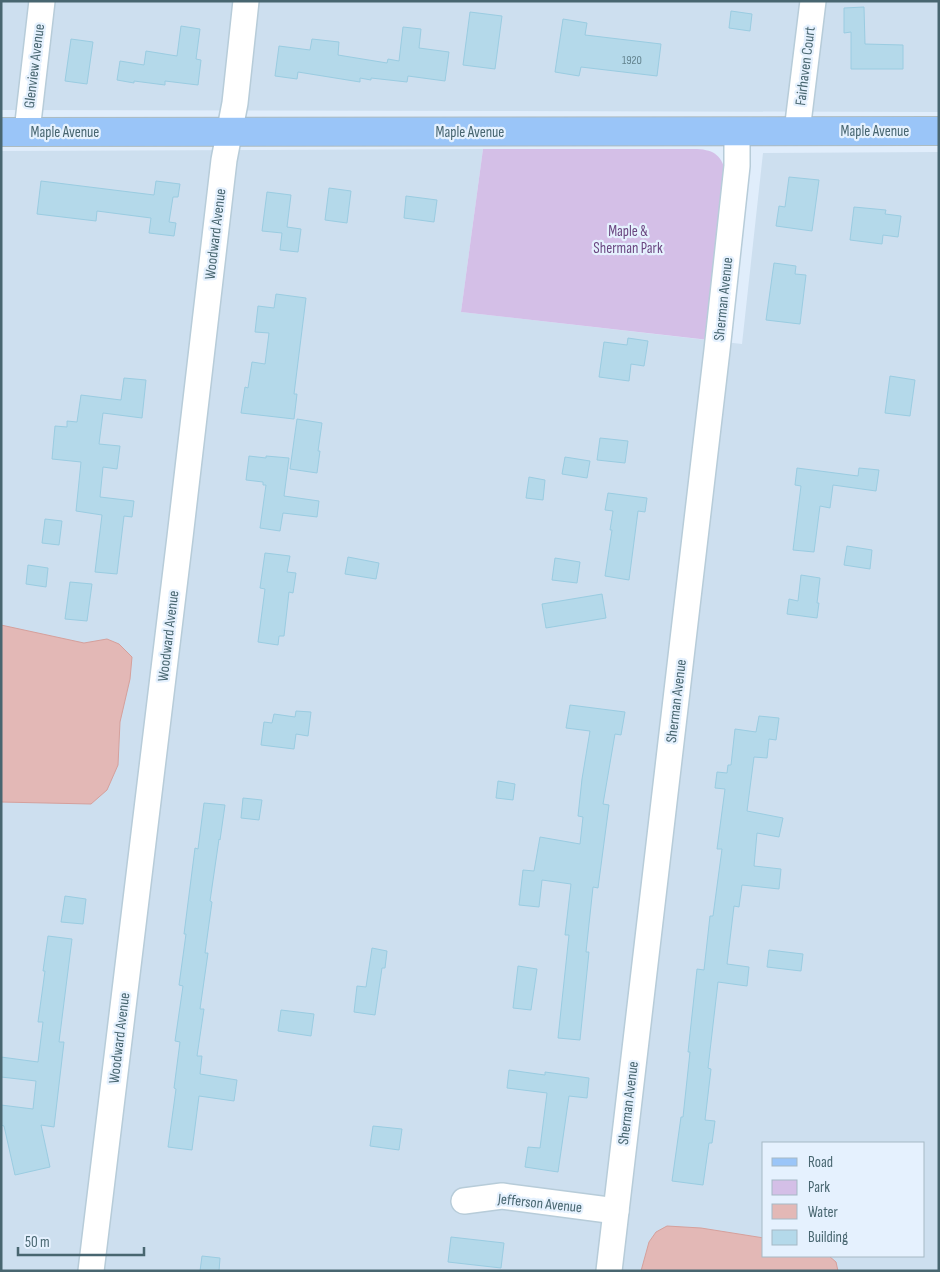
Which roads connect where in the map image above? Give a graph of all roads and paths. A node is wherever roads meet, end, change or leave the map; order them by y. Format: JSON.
{"nodes":[{"id":1,"x":42,"y":1,"type":"edge"},
{"id":2,"x":246,"y":1,"type":"edge"},
{"id":3,"x":813,"y":1,"type":"edge"},
{"id":4,"x":939,"y":130,"type":"edge"},
{"id":5,"x":737,"y":131,"type":"junction"},
{"id":6,"x":797,"y":131,"type":"junction"},
{"id":7,"x":14,"y":132,"type":"edge"},
{"id":8,"x":229,"y":132,"type":"junction"},
{"id":9,"x":464,"y":1201,"type":"dead end"},
{"id":10,"x":616,"y":1211,"type":"junction"},
{"id":11,"x":92,"y":1271,"type":"edge"},
{"id":12,"x":609,"y":1271,"type":"edge"}],
"edges":[{"from":1,"to":7,"type":"street","name":"Glenview Avenue"},
{"from":2,"to":8,"type":"street","name":"Woodward Avenue"},
{"from":3,"to":6,"type":"street","name":"Fairhaven Court"},
{"from":4,"to":6,"type":"main road","name":"Maple Avenue"},
{"from":5,"to":6,"type":"main road","name":"Maple Avenue"},
{"from":5,"to":8,"type":"main road","name":"Maple Avenue"},
{"from":5,"to":10,"type":"street","name":"Sherman Avenue"},
{"from":7,"to":8,"type":"main road","name":"Maple Avenue"},
{"from":8,"to":11,"type":"street","name":"Woodward Avenue"},
{"from":9,"to":10,"type":"street","name":"Jefferson Avenue"},
{"from":10,"to":12,"type":"street","name":"Sherman Avenue"}]}
